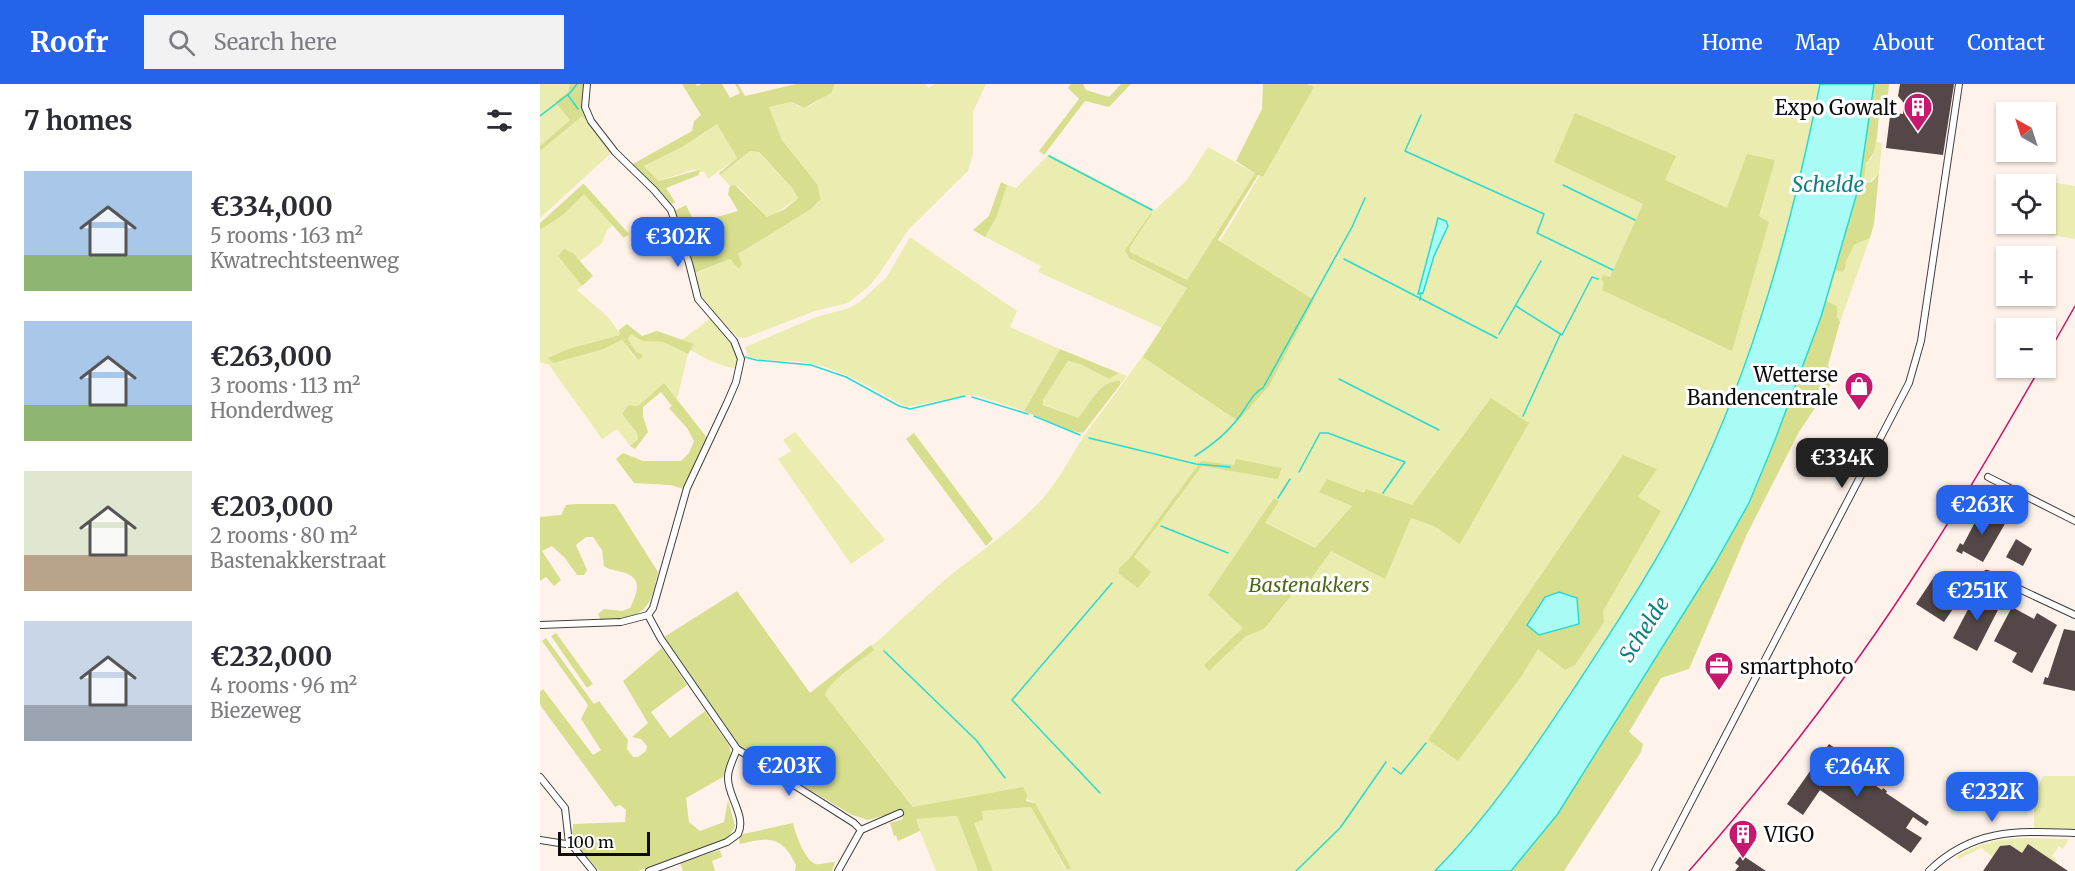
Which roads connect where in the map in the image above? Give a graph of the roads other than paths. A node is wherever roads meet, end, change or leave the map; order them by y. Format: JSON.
{"nodes":[{"id":1,"x":587,"y":84,"type":"edge"},
{"id":2,"x":1959,"y":84,"type":"edge"},
{"id":3,"x":1988,"y":477,"type":"dead end"},
{"id":4,"x":2075,"y":522,"type":"edge"},
{"id":5,"x":1988,"y":574,"type":"dead end"},
{"id":6,"x":648,"y":615,"type":"junction"},
{"id":7,"x":2075,"y":615,"type":"edge"},
{"id":8,"x":540,"y":625,"type":"edge"},
{"id":9,"x":737,"y":749,"type":"junction"},
{"id":10,"x":540,"y":777,"type":"edge"},
{"id":11,"x":900,"y":813,"type":"dead end"},
{"id":12,"x":861,"y":833,"type":"junction"},
{"id":13,"x":2075,"y":833,"type":"edge"},
{"id":14,"x":540,"y":840,"type":"edge"},
{"id":15,"x":569,"y":843,"type":"junction"},
{"id":16,"x":594,"y":871,"type":"edge"},
{"id":17,"x":649,"y":871,"type":"edge"},
{"id":18,"x":838,"y":871,"type":"edge"},
{"id":19,"x":1655,"y":871,"type":"edge"},
{"id":20,"x":1929,"y":871,"type":"edge"}],
"edges":[{"from":1,"to":6,"type":"street"},
{"from":2,"to":19,"type":"street"},
{"from":3,"to":4,"type":"street"},
{"from":5,"to":7,"type":"street"},
{"from":6,"to":8,"type":"street"},
{"from":6,"to":9,"type":"street"},
{"from":9,"to":12,"type":"street"},
{"from":9,"to":17,"type":"street"},
{"from":10,"to":15,"type":"street"},
{"from":11,"to":12,"type":"street"},
{"from":12,"to":18,"type":"street"},
{"from":13,"to":20,"type":"street"},
{"from":14,"to":15,"type":"street"},
{"from":15,"to":16,"type":"street"}]}
